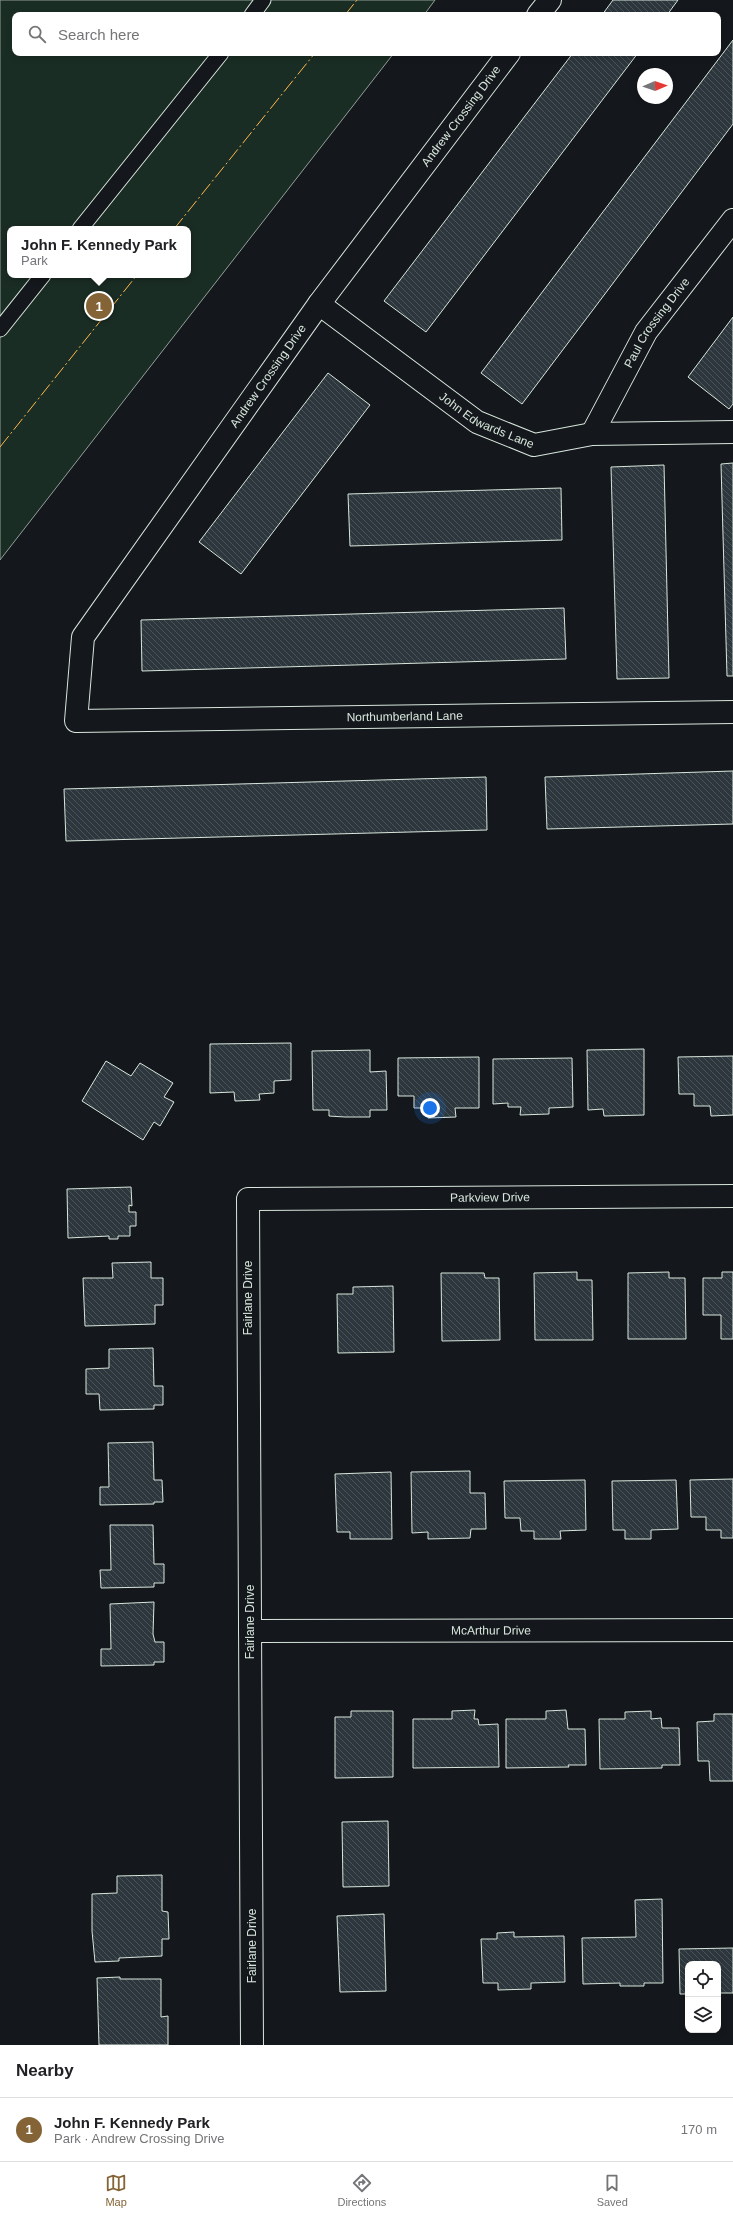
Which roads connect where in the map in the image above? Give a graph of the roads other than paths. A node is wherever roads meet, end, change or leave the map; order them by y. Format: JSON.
{"nodes":[{"id":1,"x":263,"y":0,"type":"edge"},
{"id":2,"x":550,"y":0,"type":"edge"},
{"id":3,"x":254,"y":12,"type":"edge"},
{"id":4,"x":540,"y":12,"type":"edge"},
{"id":5,"x":219,"y":56,"type":"edge"},
{"id":6,"x":507,"y":56,"type":"edge"},
{"id":7,"x":733,"y":220,"type":"edge"},
{"id":8,"x":82,"y":226,"type":"edge"},
{"id":9,"x":41,"y":278,"type":"edge"},
{"id":10,"x":319,"y":304,"type":"junction"},
{"id":11,"x":0,"y":329,"type":"edge"},
{"id":12,"x":733,"y":432,"type":"edge"},
{"id":13,"x":592,"y":434,"type":"junction"},
{"id":14,"x":733,"y":712,"type":"edge"},
{"id":15,"x":76,"y":721,"type":"joint"},
{"id":16,"x":733,"y":1196,"type":"edge"},
{"id":17,"x":248,"y":1199,"type":"joint"},
{"id":18,"x":733,"y":1630,"type":"edge"},
{"id":19,"x":250,"y":1631,"type":"junction"},
{"id":20,"x":252,"y":2045,"type":"edge"}],
"edges":[{"from":1,"to":3,"type":"lane"},
{"from":2,"to":4,"type":"street"},
{"from":5,"to":8,"type":"lane"},
{"from":6,"to":10,"type":"street","name":"Andrew Crossing Drive"},
{"from":7,"to":13,"type":"street","name":"Paul Crossing Drive"},
{"from":9,"to":11,"type":"lane"},
{"from":10,"to":13,"type":"street","name":"John Edwards Lane"},
{"from":10,"to":15,"type":"street","name":"Andrew Crossing Drive"},
{"from":12,"to":13,"type":"street","name":"John Edwards Lane"},
{"from":14,"to":15,"type":"street","name":"Northumberland Lane"},
{"from":16,"to":17,"type":"street","name":"Parkview Drive"},
{"from":17,"to":19,"type":"street","name":"Fairlane Drive"},
{"from":18,"to":19,"type":"street","name":"McArthur Drive"},
{"from":19,"to":20,"type":"street","name":"Fairlane Drive"}]}
